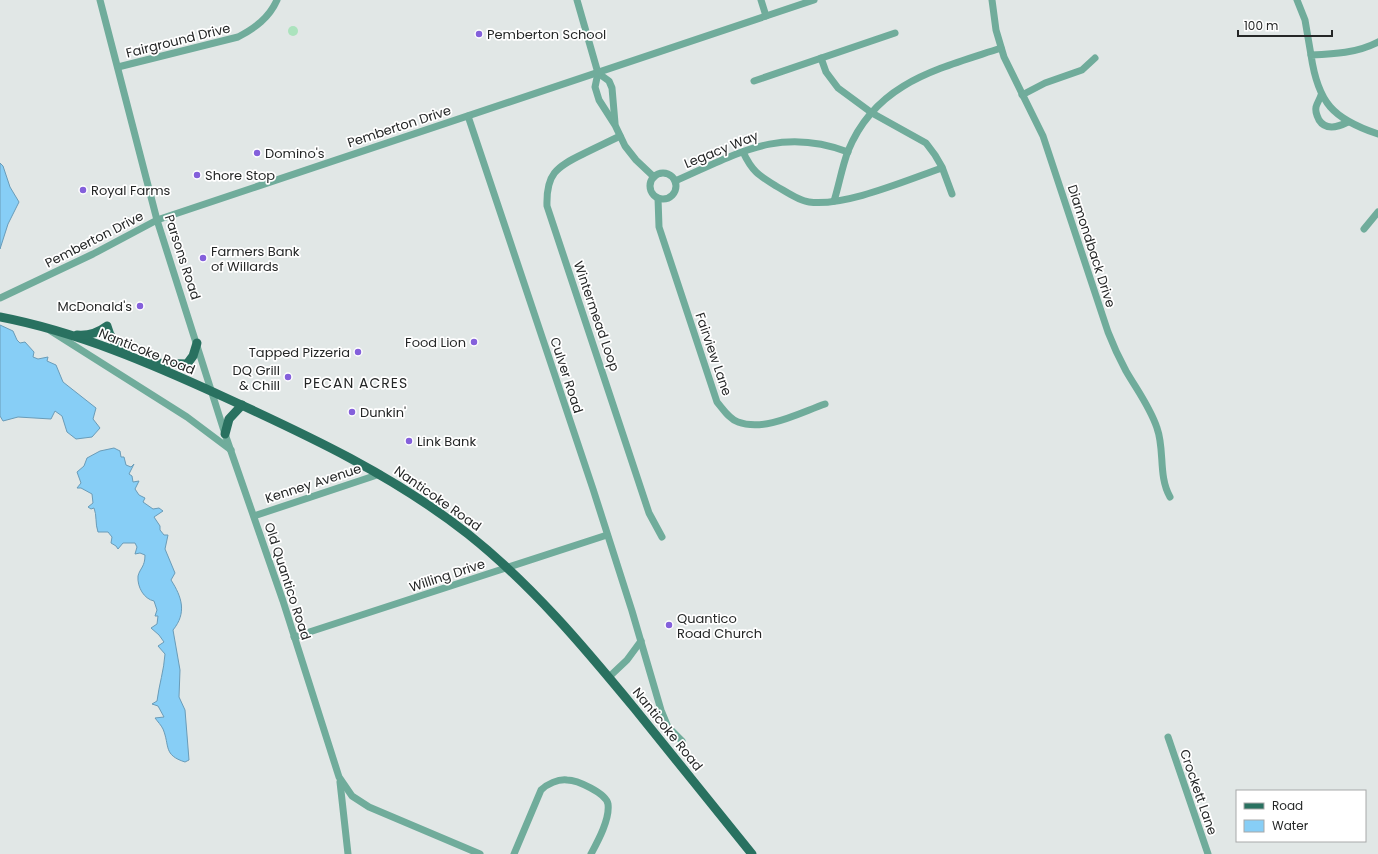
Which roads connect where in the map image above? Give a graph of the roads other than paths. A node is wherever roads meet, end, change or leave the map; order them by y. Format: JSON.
{"nodes":[{"id":1,"x":100,"y":0,"type":"edge"},
{"id":2,"x":277,"y":0,"type":"edge"},
{"id":3,"x":577,"y":0,"type":"edge"},
{"id":4,"x":761,"y":0,"type":"edge"},
{"id":5,"x":814,"y":0,"type":"edge"},
{"id":6,"x":992,"y":0,"type":"edge"},
{"id":7,"x":1296,"y":0,"type":"edge"},
{"id":8,"x":766,"y":16,"type":"junction"},
{"id":9,"x":895,"y":33,"type":"dead end"},
{"id":10,"x":1378,"y":42,"type":"edge"},
{"id":11,"x":1001,"y":48,"type":"junction"},
{"id":12,"x":1311,"y":55,"type":"junction"},
{"id":13,"x":821,"y":58,"type":"junction"},
{"id":14,"x":1095,"y":58,"type":"dead end"},
{"id":15,"x":118,"y":67,"type":"junction"},
{"id":16,"x":598,"y":73,"type":"junction"},
{"id":17,"x":754,"y":81,"type":"dead end"},
{"id":18,"x":1022,"y":95,"type":"junction"},
{"id":19,"x":1321,"y":95,"type":"junction"},
{"id":20,"x":872,"y":113,"type":"junction"},
{"id":21,"x":468,"y":116,"type":"junction"},
{"id":22,"x":1348,"y":122,"type":"junction"},
{"id":23,"x":615,"y":125,"type":"junction"},
{"id":24,"x":1378,"y":134,"type":"edge"},
{"id":25,"x":620,"y":136,"type":"junction"},
{"id":26,"x":743,"y":152,"type":"junction"},
{"id":27,"x":848,"y":152,"type":"junction"},
{"id":28,"x":942,"y":168,"type":"junction"},
{"id":29,"x":654,"y":177,"type":"junction"},
{"id":30,"x":675,"y":181,"type":"junction"},
{"id":31,"x":952,"y":194,"type":"dead end"},
{"id":32,"x":658,"y":198,"type":"junction"},
{"id":33,"x":834,"y":201,"type":"junction"},
{"id":34,"x":1378,"y":212,"type":"edge"},
{"id":35,"x":158,"y":220,"type":"junction"},
{"id":36,"x":1364,"y":229,"type":"dead end"},
{"id":37,"x":0,"y":298,"type":"edge"},
{"id":38,"x":0,"y":317,"type":"edge"},
{"id":39,"x":44,"y":327,"type":"junction"},
{"id":40,"x":71,"y":335,"type":"junction"},
{"id":41,"x":197,"y":342,"type":"junction"},
{"id":42,"x":130,"y":356,"type":"junction"},
{"id":43,"x":147,"y":364,"type":"junction"},
{"id":44,"x":212,"y":391,"type":"junction"},
{"id":45,"x":825,"y":404,"type":"dead end"},
{"id":46,"x":242,"y":405,"type":"junction"},
{"id":47,"x":225,"y":434,"type":"junction"},
{"id":48,"x":231,"y":450,"type":"junction"},
{"id":49,"x":380,"y":474,"type":"junction"},
{"id":50,"x":1170,"y":497,"type":"dead end"},
{"id":51,"x":254,"y":516,"type":"junction"},
{"id":52,"x":607,"y":535,"type":"junction"},
{"id":53,"x":662,"y":537,"type":"dead end"},
{"id":54,"x":506,"y":568,"type":"junction"},
{"id":55,"x":294,"y":638,"type":"junction"},
{"id":56,"x":641,"y":641,"type":"junction"},
{"id":57,"x":609,"y":677,"type":"junction"},
{"id":58,"x":1168,"y":737,"type":"dead end"},
{"id":59,"x":682,"y":741,"type":"dead end"},
{"id":60,"x":339,"y":777,"type":"junction"},
{"id":61,"x":348,"y":854,"type":"edge"},
{"id":62,"x":480,"y":854,"type":"edge"},
{"id":63,"x":514,"y":854,"type":"edge"},
{"id":64,"x":591,"y":854,"type":"edge"},
{"id":65,"x":752,"y":854,"type":"edge"},
{"id":66,"x":1208,"y":854,"type":"edge"}],
"edges":[{"from":1,"to":15,"type":"street","name":"Parsons Road"},
{"from":2,"to":15,"type":"street","name":"Fairground Drive"},
{"from":3,"to":16,"type":"street"},
{"from":4,"to":8,"type":"street"},
{"from":5,"to":8,"type":"street","name":"Pemberton Drive"},
{"from":6,"to":11,"type":"street","name":"Diamondback Drive"},
{"from":7,"to":12,"type":"street"},
{"from":8,"to":16,"type":"street","name":"Pemberton Drive"},
{"from":9,"to":13,"type":"street"},
{"from":10,"to":12,"type":"street"},
{"from":11,"to":18,"type":"street","name":"Diamondback Drive"},
{"from":11,"to":20,"type":"street"},
{"from":12,"to":19,"type":"street"},
{"from":13,"to":17,"type":"street"},
{"from":13,"to":20,"type":"street"},
{"from":14,"to":18,"type":"street"},
{"from":15,"to":35,"type":"street","name":"Parsons Road"},
{"from":16,"to":21,"type":"street","name":"Pemberton Drive"},
{"from":16,"to":23,"type":"street"},
{"from":16,"to":23,"type":"street"},
{"from":18,"to":50,"type":"street","name":"Diamondback Drive"},
{"from":19,"to":22,"type":"street"},
{"from":19,"to":22,"type":"street"},
{"from":20,"to":27,"type":"street"},
{"from":20,"to":28,"type":"street"},
{"from":21,"to":35,"type":"street","name":"Pemberton Drive"},
{"from":21,"to":52,"type":"street","name":"Culver Road"},
{"from":22,"to":24,"type":"street"},
{"from":23,"to":25,"type":"street"},
{"from":25,"to":29,"type":"street"},
{"from":25,"to":53,"type":"street","name":"Wintermead Loop"},
{"from":26,"to":27,"type":"street","name":"Legacy Way"},
{"from":26,"to":30,"type":"street","name":"Legacy Way"},
{"from":26,"to":33,"type":"street"},
{"from":27,"to":33,"type":"street"},
{"from":28,"to":31,"type":"street"},
{"from":28,"to":33,"type":"street"},
{"from":29,"to":30,"type":"street"},
{"from":29,"to":32,"type":"street"},
{"from":30,"to":32,"type":"street"},
{"from":32,"to":45,"type":"street","name":"Fairview Lane"},
{"from":34,"to":36,"type":"street"},
{"from":35,"to":37,"type":"street","name":"Pemberton Drive"},
{"from":35,"to":41,"type":"street","name":"Parsons Road"},
{"from":38,"to":39,"type":"main road","name":"Nanticoke Road"},
{"from":39,"to":40,"type":"main road","name":"Nanticoke Road"},
{"from":39,"to":48,"type":"street"},
{"from":40,"to":42,"type":"main road","name":"Nanticoke Road"},
{"from":40,"to":42,"type":"main road"},
{"from":41,"to":43,"type":"main road"},
{"from":41,"to":44,"type":"street","name":"Parsons Road"},
{"from":42,"to":43,"type":"main road","name":"Nanticoke Road"},
{"from":43,"to":44,"type":"main road","name":"Nanticoke Road"},
{"from":44,"to":46,"type":"main road","name":"Nanticoke Road"},
{"from":44,"to":47,"type":"street","name":"Parsons Road"},
{"from":46,"to":47,"type":"main road"},
{"from":46,"to":49,"type":"main road","name":"Nanticoke Road"},
{"from":47,"to":48,"type":"street","name":"Parsons Road"},
{"from":48,"to":51,"type":"street","name":"Old Quantico Road"},
{"from":49,"to":51,"type":"street","name":"Kenney Avenue"},
{"from":49,"to":54,"type":"main road","name":"Nanticoke Road"},
{"from":51,"to":55,"type":"street","name":"Old Quantico Road"},
{"from":52,"to":54,"type":"street","name":"Willing Drive"},
{"from":52,"to":56,"type":"street","name":"Culver Road"},
{"from":54,"to":55,"type":"street","name":"Willing Drive"},
{"from":54,"to":57,"type":"main road","name":"Nanticoke Road"},
{"from":55,"to":60,"type":"street","name":"Old Quantico Road"},
{"from":56,"to":57,"type":"street"},
{"from":56,"to":59,"type":"street","name":"Culver Road"},
{"from":57,"to":65,"type":"main road","name":"Nanticoke Road"},
{"from":58,"to":66,"type":"street","name":"Crockett Lane"},
{"from":60,"to":61,"type":"street"},
{"from":60,"to":62,"type":"street","name":"Old Quantico Road"},
{"from":63,"to":64,"type":"street"}]}
